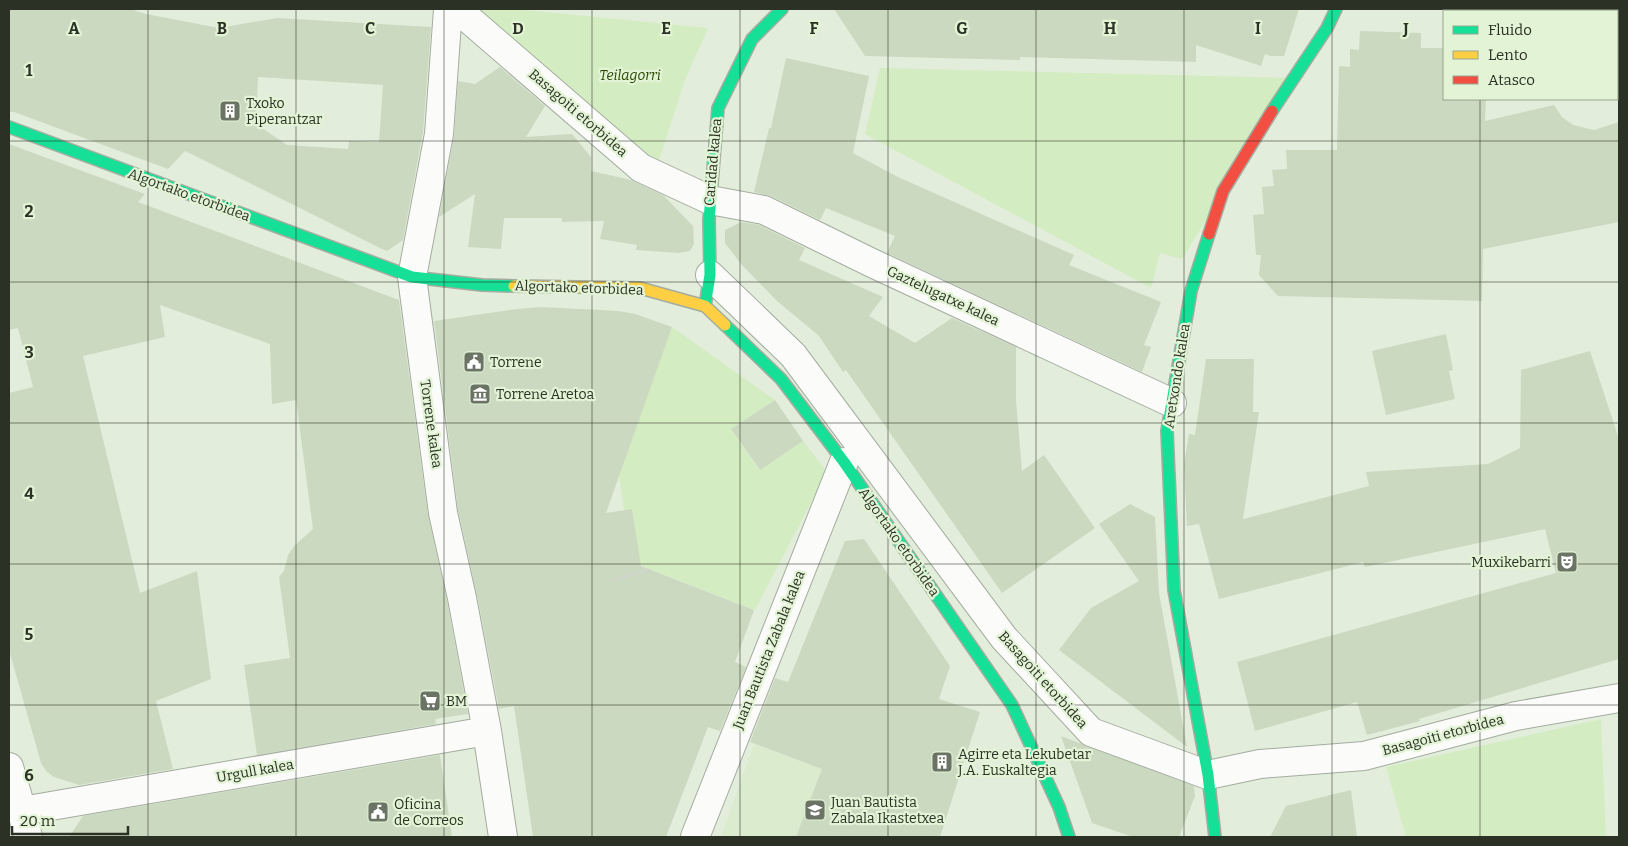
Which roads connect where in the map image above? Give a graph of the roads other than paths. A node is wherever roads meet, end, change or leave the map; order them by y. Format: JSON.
{"nodes":[{"id":1,"x":448,"y":9,"type":"edge"},
{"id":2,"x":457,"y":9,"type":"edge"},
{"id":3,"x":782,"y":9,"type":"edge"},
{"id":4,"x":1336,"y":9,"type":"edge"},
{"id":5,"x":9,"y":128,"type":"edge"},
{"id":6,"x":710,"y":200,"type":"junction"},
{"id":7,"x":710,"y":275,"type":"junction"},
{"id":8,"x":412,"y":277,"type":"junction"},
{"id":9,"x":705,"y":306,"type":"junction"},
{"id":10,"x":1172,"y":403,"type":"junction"},
{"id":11,"x":844,"y":462,"type":"junction"},
{"id":12,"x":1619,"y":698,"type":"edge"},
{"id":13,"x":487,"y":731,"type":"junction"},
{"id":14,"x":9,"y":767,"type":"edge"},
{"id":15,"x":1208,"y":775,"type":"junction"},
{"id":16,"x":25,"y":824,"type":"edge"},
{"id":17,"x":504,"y":837,"type":"edge"},
{"id":18,"x":695,"y":837,"type":"edge"},
{"id":19,"x":1069,"y":837,"type":"edge"},
{"id":20,"x":1215,"y":837,"type":"edge"}],
"edges":[{"from":1,"to":8,"type":"street","name":"Torrene kalea"},
{"from":2,"to":6,"type":"street","name":"Basagoiti etorbidea"},
{"from":3,"to":6,"type":"street","name":"Caridad kalea"},
{"from":4,"to":10,"type":"street","name":"Aretxondo kalea"},
{"from":5,"to":8,"type":"street","name":"Algortako etorbidea"},
{"from":6,"to":7,"type":"street","name":"Caridad kalea"},
{"from":6,"to":10,"type":"street","name":"Gaztelugatxe kalea"},
{"from":7,"to":9,"type":"street","name":"Caridad kalea"},
{"from":7,"to":15,"type":"street","name":"Basagoiti etorbidea"},
{"from":8,"to":9,"type":"street","name":"Algortako etorbidea"},
{"from":8,"to":13,"type":"street","name":"Torrene kalea"},
{"from":9,"to":11,"type":"street","name":"Algortako etorbidea"},
{"from":10,"to":15,"type":"street","name":"Aretxondo kalea"},
{"from":11,"to":18,"type":"street","name":"Juan Bautista Zabala kalea"},
{"from":11,"to":19,"type":"street","name":"Algortako etorbidea"},
{"from":12,"to":15,"type":"street","name":"Basagoiti etorbidea"},
{"from":13,"to":16,"type":"street","name":"Urgull kalea"},
{"from":13,"to":17,"type":"street","name":"Torrene kalea"},
{"from":14,"to":16,"type":"street"},
{"from":15,"to":20,"type":"street","name":"Aretxondo kalea"}]}
